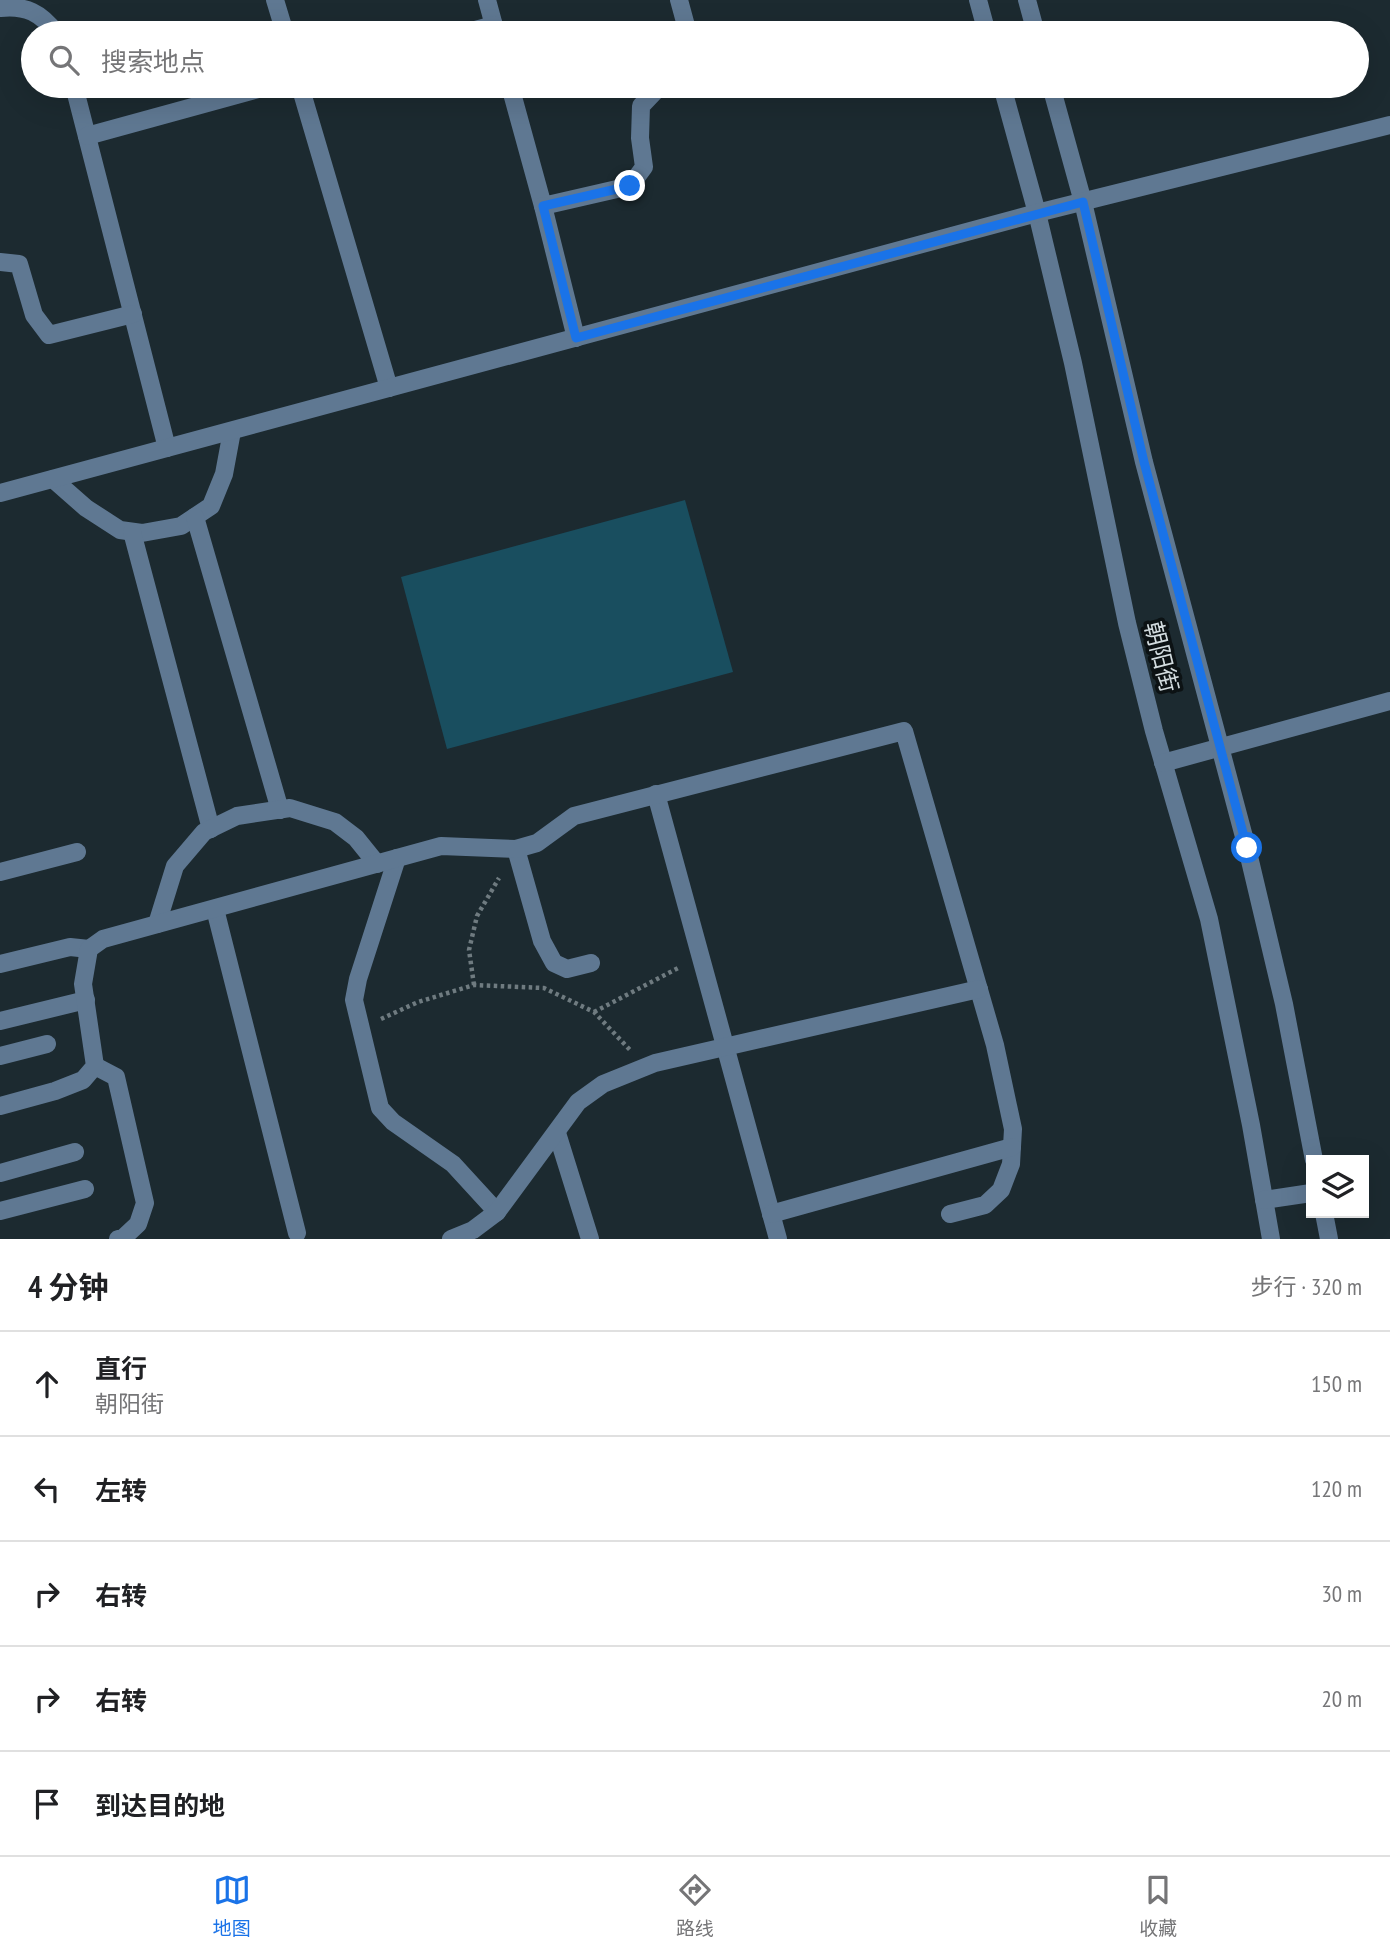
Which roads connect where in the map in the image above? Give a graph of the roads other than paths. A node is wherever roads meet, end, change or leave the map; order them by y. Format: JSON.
{"nodes":[{"id":1,"x":275,"y":0,"type":"edge"},
{"id":2,"x":487,"y":0,"type":"edge"},
{"id":3,"x":679,"y":0,"type":"edge"},
{"id":4,"x":978,"y":0,"type":"edge"},
{"id":5,"x":1027,"y":0,"type":"edge"},
{"id":6,"x":0,"y":8,"type":"edge"},
{"id":7,"x":47,"y":21,"type":"edge"},
{"id":8,"x":281,"y":21,"type":"edge"},
{"id":9,"x":493,"y":21,"type":"edge"},
{"id":10,"x":685,"y":21,"type":"edge"},
{"id":11,"x":984,"y":21,"type":"edge"},
{"id":12,"x":1033,"y":21,"type":"edge"},
{"id":13,"x":77,"y":98,"type":"edge"},
{"id":14,"x":225,"y":98,"type":"edge"},
{"id":15,"x":304,"y":98,"type":"edge"},
{"id":16,"x":513,"y":98,"type":"edge"},
{"id":17,"x":649,"y":98,"type":"edge"},
{"id":18,"x":1005,"y":98,"type":"edge"},
{"id":19,"x":1054,"y":98,"type":"edge"},
{"id":20,"x":1390,"y":125,"type":"edge"},
{"id":21,"x":87,"y":136,"type":"junction"},
{"id":22,"x":1083,"y":202,"type":"junction"},
{"id":23,"x":543,"y":206,"type":"junction"},
{"id":24,"x":1037,"y":214,"type":"junction"},
{"id":25,"x":0,"y":262,"type":"edge"},
{"id":26,"x":133,"y":314,"type":"junction"},
{"id":27,"x":576,"y":338,"type":"junction"},
{"id":28,"x":389,"y":388,"type":"junction"},
{"id":29,"x":232,"y":430,"type":"junction"},
{"id":30,"x":167,"y":448,"type":"junction"},
{"id":31,"x":53,"y":479,"type":"junction"},
{"id":32,"x":0,"y":493,"type":"edge"},
{"id":33,"x":195,"y":517,"type":"junction"},
{"id":34,"x":132,"y":531,"type":"junction"},
{"id":35,"x":1390,"y":701,"type":"edge"},
{"id":36,"x":1221,"y":748,"type":"junction"},
{"id":37,"x":1163,"y":763,"type":"junction"},
{"id":38,"x":656,"y":794,"type":"junction"},
{"id":39,"x":280,"y":810,"type":"junction"},
{"id":40,"x":211,"y":829,"type":"junction"},
{"id":41,"x":516,"y":849,"type":"junction"},
{"id":42,"x":77,"y":852,"type":"dead end"},
{"id":43,"x":397,"y":859,"type":"junction"},
{"id":44,"x":377,"y":864,"type":"junction"},
{"id":45,"x":0,"y":872,"type":"edge"},
{"id":46,"x":215,"y":909,"type":"junction"},
{"id":47,"x":157,"y":925,"type":"junction"},
{"id":48,"x":89,"y":949,"type":"junction"},
{"id":49,"x":590,"y":963,"type":"dead end"},
{"id":50,"x":0,"y":964,"type":"edge"},
{"id":51,"x":979,"y":989,"type":"junction"},
{"id":52,"x":86,"y":1000,"type":"junction"},
{"id":53,"x":0,"y":1021,"type":"edge"},
{"id":54,"x":47,"y":1044,"type":"dead end"},
{"id":55,"x":727,"y":1047,"type":"junction"},
{"id":56,"x":0,"y":1056,"type":"edge"},
{"id":57,"x":95,"y":1066,"type":"junction"},
{"id":58,"x":0,"y":1106,"type":"edge"},
{"id":59,"x":557,"y":1133,"type":"junction"},
{"id":60,"x":1012,"y":1147,"type":"junction"},
{"id":61,"x":75,"y":1152,"type":"dead end"},
{"id":62,"x":1313,"y":1155,"type":"edge"},
{"id":63,"x":0,"y":1173,"type":"edge"},
{"id":64,"x":85,"y":1189,"type":"dead end"},
{"id":65,"x":1306,"y":1194,"type":"edge"},
{"id":66,"x":1264,"y":1200,"type":"junction"},
{"id":67,"x":0,"y":1211,"type":"edge"},
{"id":68,"x":498,"y":1213,"type":"junction"},
{"id":69,"x":771,"y":1214,"type":"junction"},
{"id":70,"x":950,"y":1214,"type":"dead end"},
{"id":71,"x":1325,"y":1218,"type":"edge"},
{"id":72,"x":296,"y":1233,"type":"dead end"},
{"id":73,"x":118,"y":1239,"type":"edge"},
{"id":74,"x":451,"y":1239,"type":"edge"},
{"id":75,"x":590,"y":1239,"type":"edge"},
{"id":76,"x":778,"y":1239,"type":"edge"},
{"id":77,"x":1271,"y":1239,"type":"edge"},
{"id":78,"x":1329,"y":1239,"type":"edge"}],
"edges":[{"from":1,"to":8,"type":"street"},
{"from":2,"to":9,"type":"street"},
{"from":3,"to":10,"type":"street"},
{"from":4,"to":11,"type":"street"},
{"from":5,"to":12,"type":"street"},
{"from":6,"to":7,"type":"street"},
{"from":13,"to":21,"type":"street"},
{"from":14,"to":21,"type":"street"},
{"from":15,"to":28,"type":"street"},
{"from":16,"to":23,"type":"street"},
{"from":17,"to":23,"type":"street"},
{"from":18,"to":24,"type":"street","name":"朝阳街"},
{"from":19,"to":22,"type":"street","name":"朝阳街"},
{"from":20,"to":22,"type":"street"},
{"from":21,"to":26,"type":"street"},
{"from":22,"to":24,"type":"street"},
{"from":22,"to":36,"type":"street","name":"朝阳街"},
{"from":23,"to":27,"type":"street"},
{"from":24,"to":27,"type":"street"},
{"from":24,"to":37,"type":"street","name":"朝阳街"},
{"from":25,"to":26,"type":"street"},
{"from":26,"to":30,"type":"street"},
{"from":27,"to":28,"type":"street"},
{"from":28,"to":29,"type":"street"},
{"from":29,"to":30,"type":"street"},
{"from":29,"to":33,"type":"street"},
{"from":30,"to":31,"type":"street"},
{"from":31,"to":32,"type":"street"},
{"from":31,"to":34,"type":"street"},
{"from":33,"to":34,"type":"street"},
{"from":33,"to":39,"type":"street"},
{"from":34,"to":40,"type":"street"},
{"from":35,"to":36,"type":"street"},
{"from":36,"to":37,"type":"street"},
{"from":36,"to":62,"type":"street","name":"朝阳街"},
{"from":37,"to":66,"type":"street","name":"朝阳街"},
{"from":38,"to":41,"type":"street"},
{"from":38,"to":51,"type":"street"},
{"from":38,"to":55,"type":"street"},
{"from":39,"to":40,"type":"street"},
{"from":39,"to":44,"type":"street"},
{"from":40,"to":47,"type":"street"},
{"from":41,"to":43,"type":"street"},
{"from":41,"to":49,"type":"street"},
{"from":42,"to":45,"type":"street"},
{"from":43,"to":44,"type":"street"},
{"from":43,"to":68,"type":"street"},
{"from":44,"to":46,"type":"street"},
{"from":46,"to":47,"type":"street"},
{"from":46,"to":72,"type":"street"},
{"from":47,"to":48,"type":"street"},
{"from":48,"to":50,"type":"street"},
{"from":48,"to":52,"type":"street"},
{"from":51,"to":55,"type":"street"},
{"from":51,"to":60,"type":"street"},
{"from":52,"to":53,"type":"street"},
{"from":52,"to":57,"type":"street"},
{"from":54,"to":56,"type":"street"},
{"from":55,"to":59,"type":"street"},
{"from":55,"to":69,"type":"street"},
{"from":57,"to":58,"type":"street"},
{"from":57,"to":73,"type":"street"},
{"from":59,"to":68,"type":"street"},
{"from":59,"to":75,"type":"street"},
{"from":60,"to":69,"type":"street"},
{"from":60,"to":70,"type":"street"},
{"from":61,"to":63,"type":"street"},
{"from":64,"to":67,"type":"street"},
{"from":65,"to":66,"type":"street"},
{"from":66,"to":77,"type":"street","name":"朝阳街"},
{"from":68,"to":74,"type":"street"},
{"from":69,"to":76,"type":"street"},
{"from":71,"to":78,"type":"street"}]}
